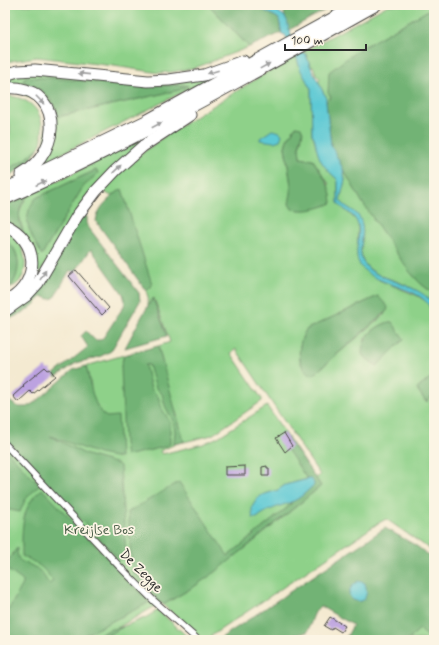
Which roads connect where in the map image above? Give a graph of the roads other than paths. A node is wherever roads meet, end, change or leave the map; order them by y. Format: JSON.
{"nodes":[{"id":1,"x":357,"y":5,"type":"edge"},
{"id":2,"x":376,"y":5,"type":"edge"},
{"id":3,"x":294,"y":45,"type":"junction"},
{"id":4,"x":5,"y":75,"type":"edge"},
{"id":5,"x":237,"y":82,"type":"junction"},
{"id":6,"x":5,"y":88,"type":"edge"},
{"id":7,"x":5,"y":184,"type":"edge"},
{"id":8,"x":5,"y":189,"type":"edge"},
{"id":9,"x":5,"y":199,"type":"edge"},
{"id":10,"x":5,"y":225,"type":"edge"},
{"id":11,"x":5,"y":303,"type":"edge"},
{"id":12,"x":5,"y":311,"type":"edge"},
{"id":13,"x":5,"y":444,"type":"edge"},
{"id":14,"x":198,"y":640,"type":"edge"}],
"edges":[{"from":1,"to":3,"type":"highway"},
{"from":2,"to":3,"type":"highway"},
{"from":3,"to":4,"type":"highway","one_way":true},
{"from":5,"to":3,"type":"highway","one_way":true},
{"from":3,"to":8,"type":"highway"},
{"from":9,"to":5,"type":"highway","one_way":true},
{"from":12,"to":5,"type":"highway","one_way":true},
{"from":6,"to":7,"type":"highway","one_way":true},
{"from":10,"to":11,"type":"highway"},
{"from":13,"to":14,"type":"street","name":"De Zegge"}]}
